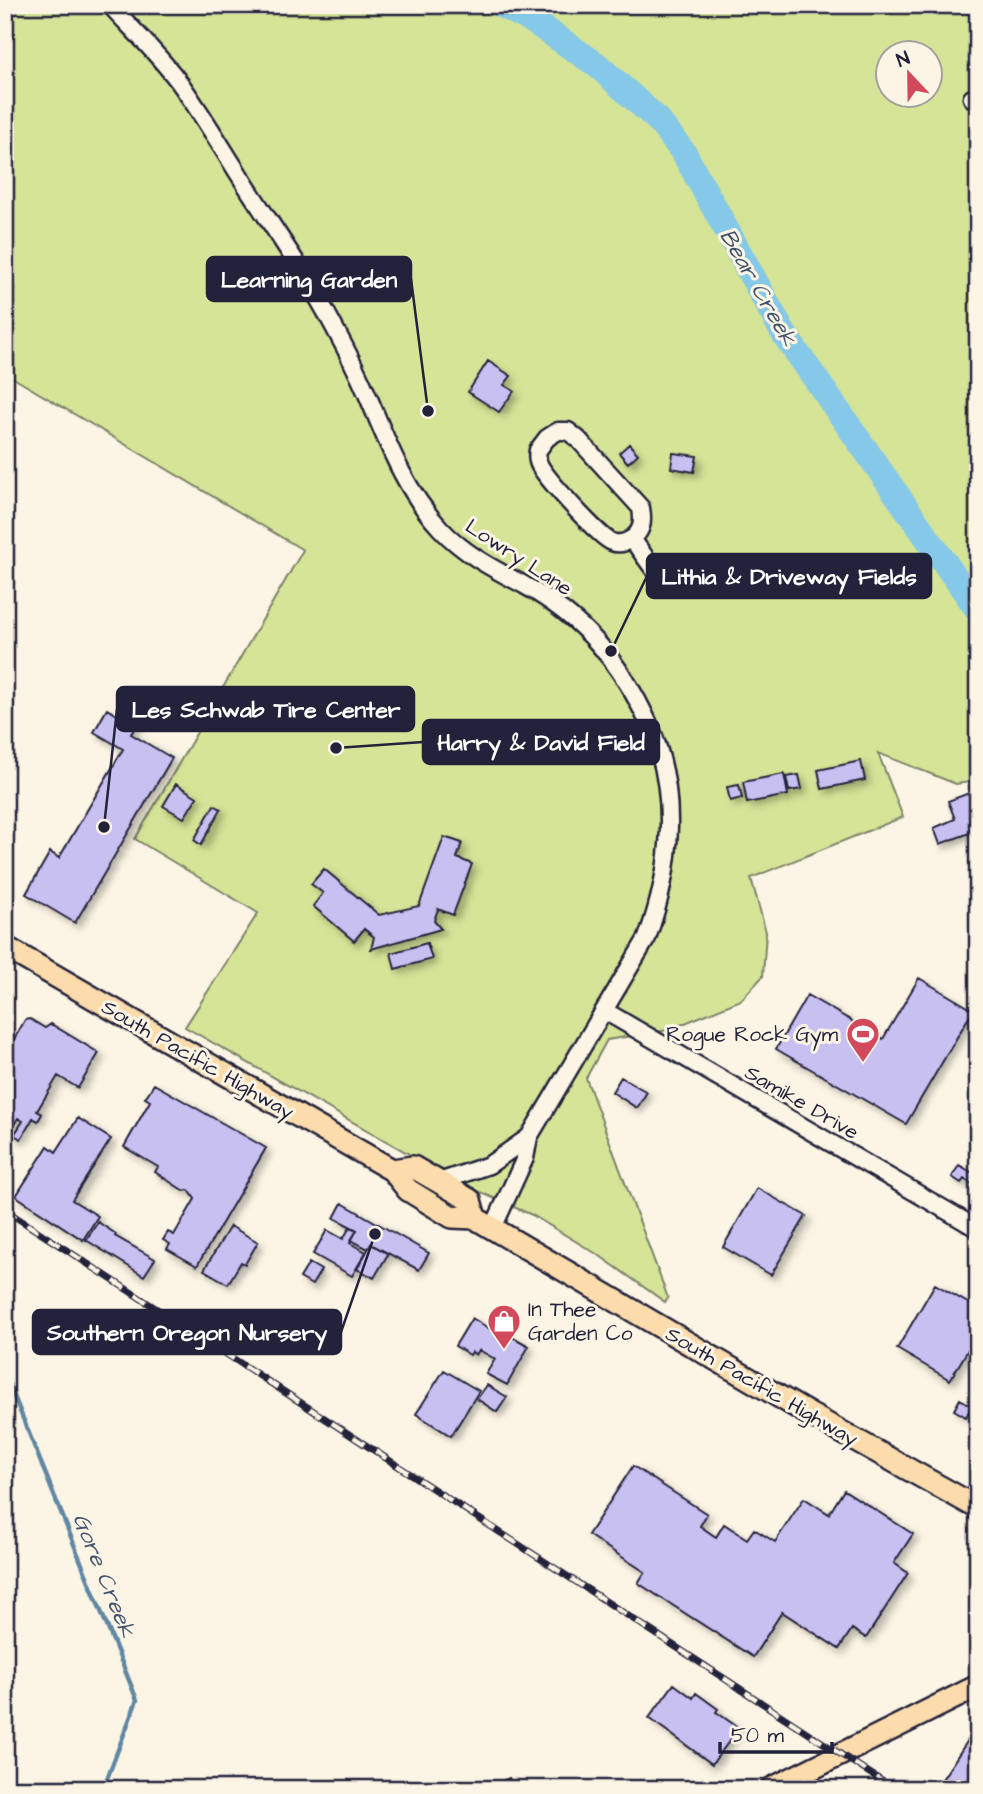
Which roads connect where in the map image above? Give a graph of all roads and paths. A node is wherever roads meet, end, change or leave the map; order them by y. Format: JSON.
{"nodes":[{"id":1,"x":110,"y":5,"type":"edge"},
{"id":2,"x":632,"y":539,"type":"junction"},
{"id":3,"x":666,"y":586,"type":"dead end"},
{"id":4,"x":5,"y":947,"type":"edge"},
{"id":5,"x":605,"y":1012,"type":"junction"},
{"id":6,"x":529,"y":1137,"type":"junction"},
{"id":7,"x":392,"y":1170,"type":"junction"},
{"id":8,"x":439,"y":1182,"type":"junction"},
{"id":9,"x":484,"y":1223,"type":"junction"},
{"id":10,"x":978,"y":1229,"type":"edge"},
{"id":11,"x":978,"y":1508,"type":"edge"},
{"id":12,"x":978,"y":1686,"type":"edge"},
{"id":13,"x":771,"y":1789,"type":"edge"}],
"edges":[{"from":1,"to":5,"type":"street","name":"Lowry Lane"},
{"from":2,"to":2,"type":"street"},
{"from":2,"to":3,"type":"street"},
{"from":4,"to":7,"type":"main road","name":"South Pacific Highway"},
{"from":5,"to":6,"type":"street","name":"Lowry Lane"},
{"from":5,"to":10,"type":"street","name":"Samike Drive"},
{"from":6,"to":8,"type":"street","name":"Lowry Lane"},
{"from":6,"to":9,"type":"street","name":"Lowry Lane"},
{"from":7,"to":8,"type":"main road","name":"South Pacific Highway"},
{"from":7,"to":9,"type":"main road","name":"South Pacific Highway"},
{"from":8,"to":9,"type":"main road","name":"South Pacific Highway"},
{"from":9,"to":11,"type":"main road","name":"South Pacific Highway"},
{"from":12,"to":13,"type":"main road"}]}
